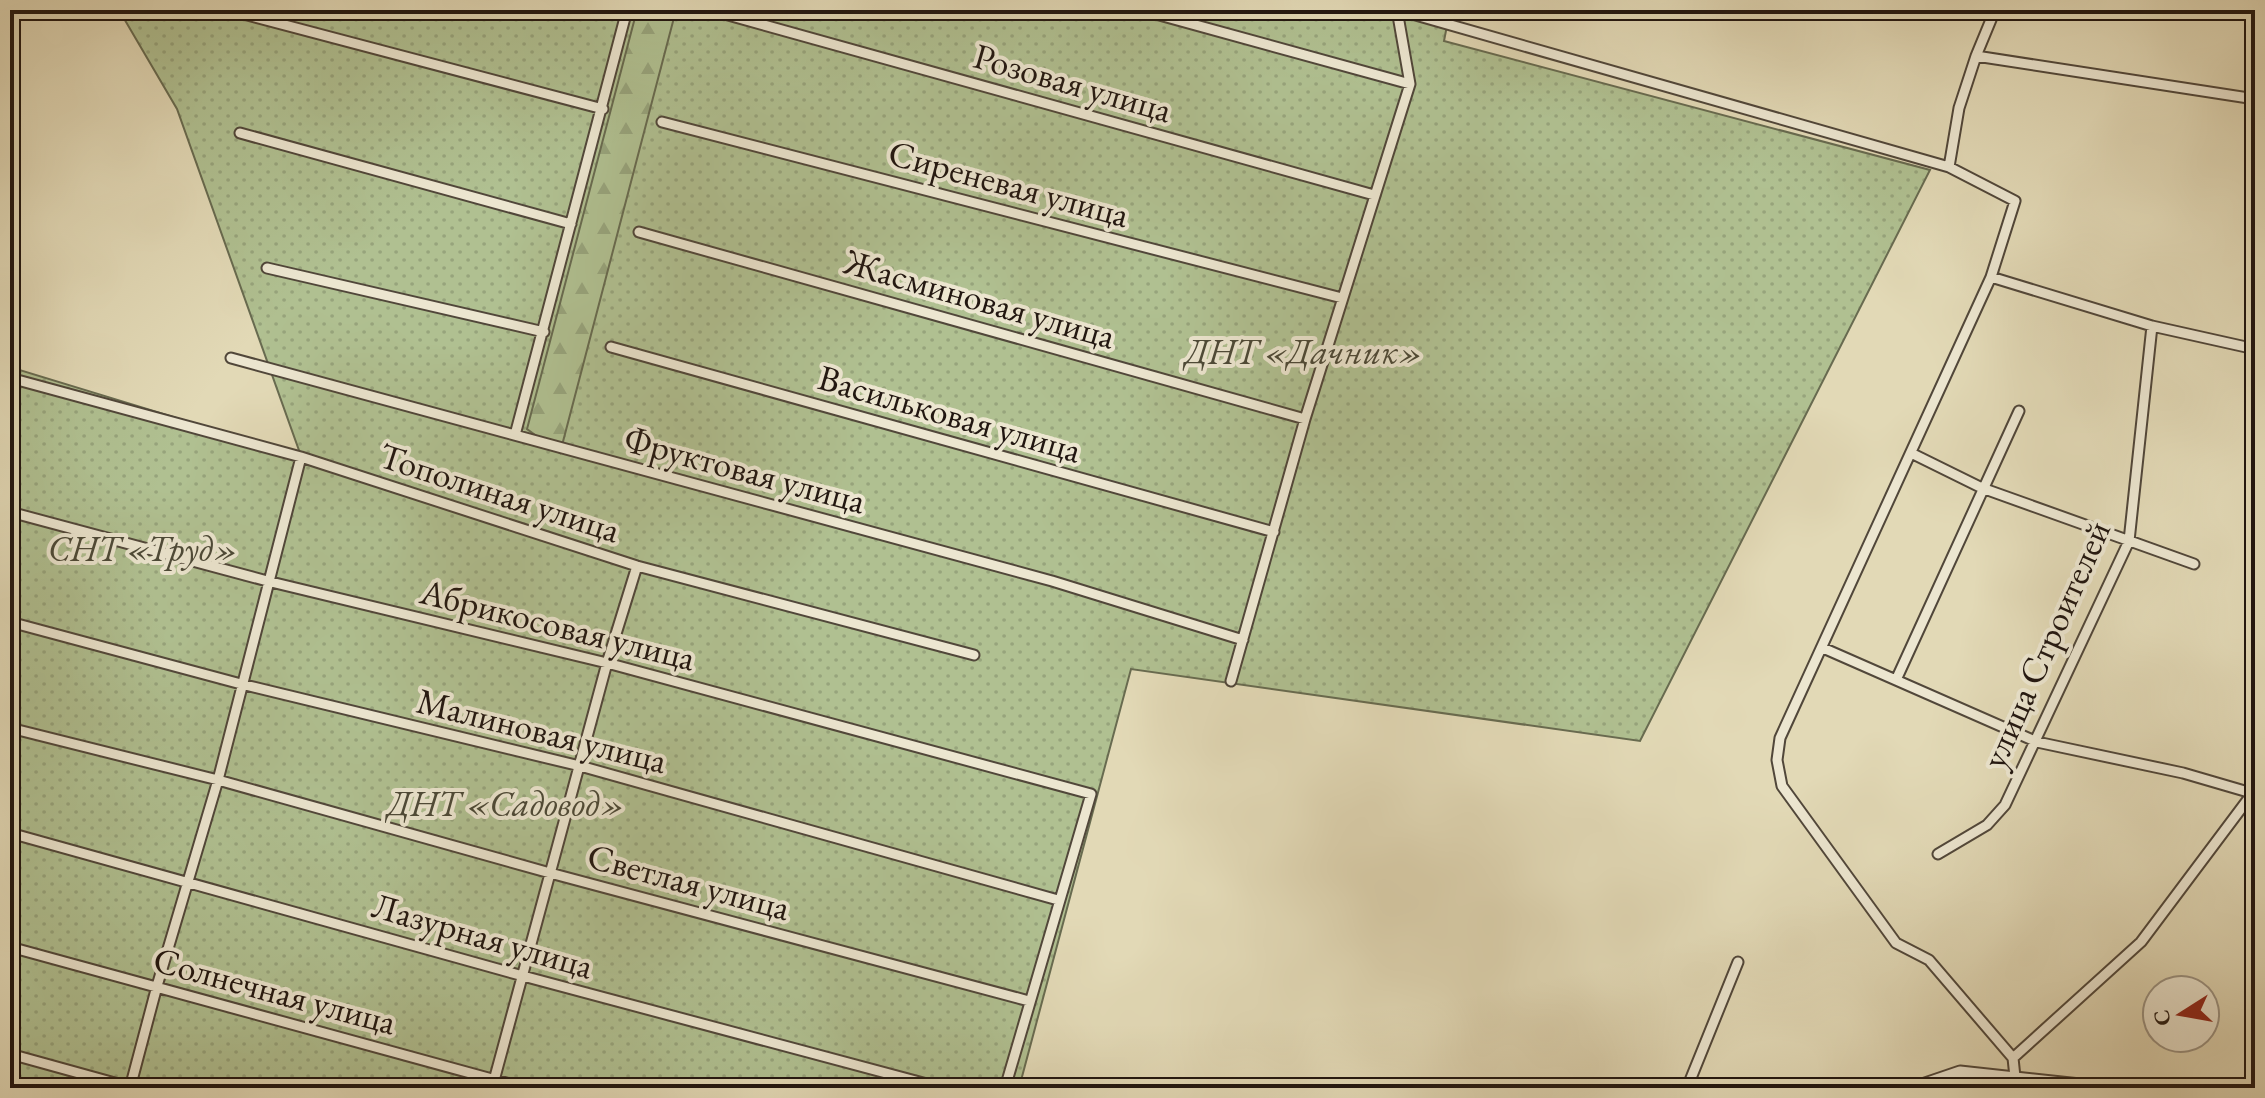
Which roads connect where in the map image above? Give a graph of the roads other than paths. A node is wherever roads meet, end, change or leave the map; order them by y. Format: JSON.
{"nodes":[{"id":1,"x":228,"y":10,"type":"edge"},
{"id":2,"x":627,"y":10,"type":"edge"},
{"id":3,"x":710,"y":10,"type":"edge"},
{"id":4,"x":1141,"y":10,"type":"edge"},
{"id":5,"x":1397,"y":10,"type":"edge"},
{"id":6,"x":1995,"y":10,"type":"edge"},
{"id":7,"x":1976,"y":56,"type":"junction"},
{"id":8,"x":1410,"y":84,"type":"junction"},
{"id":9,"x":2255,"y":99,"type":"edge"},
{"id":10,"x":603,"y":109,"type":"junction"},
{"id":11,"x":662,"y":122,"type":"dead end"},
{"id":12,"x":240,"y":133,"type":"dead end"},
{"id":13,"x":1949,"y":167,"type":"junction"},
{"id":14,"x":1374,"y":195,"type":"junction"},
{"id":15,"x":571,"y":224,"type":"junction"},
{"id":16,"x":639,"y":232,"type":"dead end"},
{"id":17,"x":267,"y":268,"type":"dead end"},
{"id":18,"x":1991,"y":277,"type":"junction"},
{"id":19,"x":1342,"y":298,"type":"junction"},
{"id":20,"x":2152,"y":326,"type":"junction"},
{"id":21,"x":544,"y":332,"type":"junction"},
{"id":22,"x":611,"y":347,"type":"dead end"},
{"id":23,"x":2255,"y":349,"type":"edge"},
{"id":24,"x":231,"y":358,"type":"dead end"},
{"id":25,"x":10,"y":378,"type":"edge"},
{"id":26,"x":2019,"y":411,"type":"dead end"},
{"id":27,"x":1305,"y":419,"type":"junction"},
{"id":28,"x":515,"y":435,"type":"junction"},
{"id":29,"x":1911,"y":453,"type":"junction"},
{"id":30,"x":301,"y":457,"type":"junction"},
{"id":31,"x":1982,"y":488,"type":"junction"},
{"id":32,"x":10,"y":512,"type":"edge"},
{"id":33,"x":1274,"y":532,"type":"junction"},
{"id":34,"x":2129,"y":541,"type":"junction"},
{"id":35,"x":2194,"y":564,"type":"dead end"},
{"id":36,"x":637,"y":566,"type":"junction"},
{"id":37,"x":271,"y":582,"type":"junction"},
{"id":38,"x":10,"y":622,"type":"edge"},
{"id":39,"x":1243,"y":640,"type":"junction"},
{"id":40,"x":1823,"y":648,"type":"junction"},
{"id":41,"x":974,"y":655,"type":"dead end"},
{"id":42,"x":607,"y":663,"type":"junction"},
{"id":43,"x":1896,"y":680,"type":"junction"},
{"id":44,"x":1231,"y":681,"type":"dead end"},
{"id":45,"x":241,"y":684,"type":"junction"},
{"id":46,"x":10,"y":728,"type":"edge"},
{"id":47,"x":2037,"y":742,"type":"junction"},
{"id":48,"x":580,"y":766,"type":"junction"},
{"id":49,"x":2255,"y":775,"type":"edge"},
{"id":50,"x":218,"y":780,"type":"junction"},
{"id":51,"x":2253,"y":794,"type":"edge"},
{"id":52,"x":10,"y":833,"type":"edge"},
{"id":53,"x":1938,"y":854,"type":"dead end"},
{"id":54,"x":550,"y":873,"type":"junction"},
{"id":55,"x":189,"y":882,"type":"junction"},
{"id":56,"x":1058,"y":900,"type":"junction"},
{"id":57,"x":10,"y":947,"type":"edge"},
{"id":58,"x":1738,"y":962,"type":"dead end"},
{"id":59,"x":523,"y":976,"type":"junction"},
{"id":60,"x":157,"y":986,"type":"junction"},
{"id":61,"x":1029,"y":1001,"type":"junction"},
{"id":62,"x":10,"y":1054,"type":"edge"},
{"id":63,"x":2013,"y":1058,"type":"junction"},
{"id":64,"x":2015,"y":1077,"type":"junction"},
{"id":65,"x":493,"y":1084,"type":"edge"},
{"id":66,"x":131,"y":1088,"type":"edge"},
{"id":67,"x":525,"y":1088,"type":"edge"},
{"id":68,"x":942,"y":1088,"type":"edge"},
{"id":69,"x":1005,"y":1088,"type":"edge"},
{"id":70,"x":1687,"y":1088,"type":"edge"},
{"id":71,"x":1913,"y":1088,"type":"edge"},
{"id":72,"x":2108,"y":1088,"type":"edge"}],
"edges":[{"from":1,"to":10,"type":"street"},
{"from":2,"to":10,"type":"street"},
{"from":3,"to":14,"type":"street","name":"Розовая улица"},
{"from":4,"to":8,"type":"street"},
{"from":5,"to":8,"type":"street"},
{"from":5,"to":13,"type":"street"},
{"from":6,"to":7,"type":"street"},
{"from":7,"to":9,"type":"street"},
{"from":7,"to":13,"type":"street"},
{"from":8,"to":14,"type":"street"},
{"from":10,"to":15,"type":"street"},
{"from":11,"to":19,"type":"street","name":"Сиреневая улица"},
{"from":12,"to":15,"type":"street"},
{"from":13,"to":18,"type":"street"},
{"from":14,"to":19,"type":"street"},
{"from":15,"to":21,"type":"street"},
{"from":16,"to":27,"type":"street","name":"Жасминовая улица"},
{"from":17,"to":21,"type":"street"},
{"from":18,"to":20,"type":"street"},
{"from":18,"to":29,"type":"street"},
{"from":19,"to":27,"type":"street"},
{"from":20,"to":23,"type":"street"},
{"from":20,"to":34,"type":"street","name":"улица Строителей"},
{"from":21,"to":28,"type":"street"},
{"from":22,"to":33,"type":"street","name":"Васильковая улица"},
{"from":24,"to":28,"type":"street","name":"Фруктовая улица"},
{"from":25,"to":30,"type":"street","name":"Тополиная улица"},
{"from":26,"to":31,"type":"street"},
{"from":27,"to":33,"type":"street"},
{"from":28,"to":39,"type":"street","name":"Фруктовая улица"},
{"from":29,"to":31,"type":"street"},
{"from":29,"to":40,"type":"street"},
{"from":30,"to":36,"type":"street","name":"Тополиная улица"},
{"from":30,"to":37,"type":"street"},
{"from":31,"to":34,"type":"street"},
{"from":31,"to":43,"type":"street"},
{"from":32,"to":37,"type":"street","name":"Абрикосовая улица"},
{"from":33,"to":39,"type":"street"},
{"from":34,"to":35,"type":"street"},
{"from":34,"to":47,"type":"street","name":"улица Строителей"},
{"from":36,"to":41,"type":"street","name":"Тополиная улица"},
{"from":36,"to":42,"type":"street"},
{"from":37,"to":42,"type":"street","name":"Абрикосовая улица"},
{"from":37,"to":45,"type":"street"},
{"from":38,"to":45,"type":"street","name":"Малиновая улица"},
{"from":39,"to":44,"type":"street"},
{"from":40,"to":43,"type":"street"},
{"from":40,"to":63,"type":"street"},
{"from":42,"to":48,"type":"street"},
{"from":42,"to":56,"type":"street","name":"Абрикосовая улица"},
{"from":43,"to":47,"type":"street"},
{"from":45,"to":48,"type":"street","name":"Малиновая улица"},
{"from":45,"to":50,"type":"street"},
{"from":46,"to":50,"type":"street","name":"Светлая улица"},
{"from":47,"to":51,"type":"street"},
{"from":47,"to":53,"type":"street","name":"улица Строителей"},
{"from":48,"to":54,"type":"street"},
{"from":48,"to":56,"type":"street","name":"Малиновая улица"},
{"from":49,"to":51,"type":"street"},
{"from":50,"to":54,"type":"street","name":"Светлая улица"},
{"from":50,"to":55,"type":"street"},
{"from":51,"to":63,"type":"street"},
{"from":52,"to":55,"type":"street","name":"Лазурная улица"},
{"from":54,"to":59,"type":"street"},
{"from":54,"to":61,"type":"street","name":"Светлая улица"},
{"from":55,"to":59,"type":"street","name":"Лазурная улица"},
{"from":55,"to":60,"type":"street"},
{"from":56,"to":61,"type":"street"},
{"from":57,"to":60,"type":"street","name":"Солнечная улица"},
{"from":58,"to":70,"type":"street"},
{"from":59,"to":65,"type":"street"},
{"from":59,"to":68,"type":"street","name":"Лазурная улица"},
{"from":60,"to":65,"type":"street","name":"Солнечная улица"},
{"from":60,"to":66,"type":"street"},
{"from":61,"to":69,"type":"street"},
{"from":62,"to":66,"type":"street"},
{"from":63,"to":64,"type":"street"},
{"from":64,"to":71,"type":"street"},
{"from":64,"to":72,"type":"street"},
{"from":65,"to":67,"type":"street","name":"Солнечная улица"}]}
